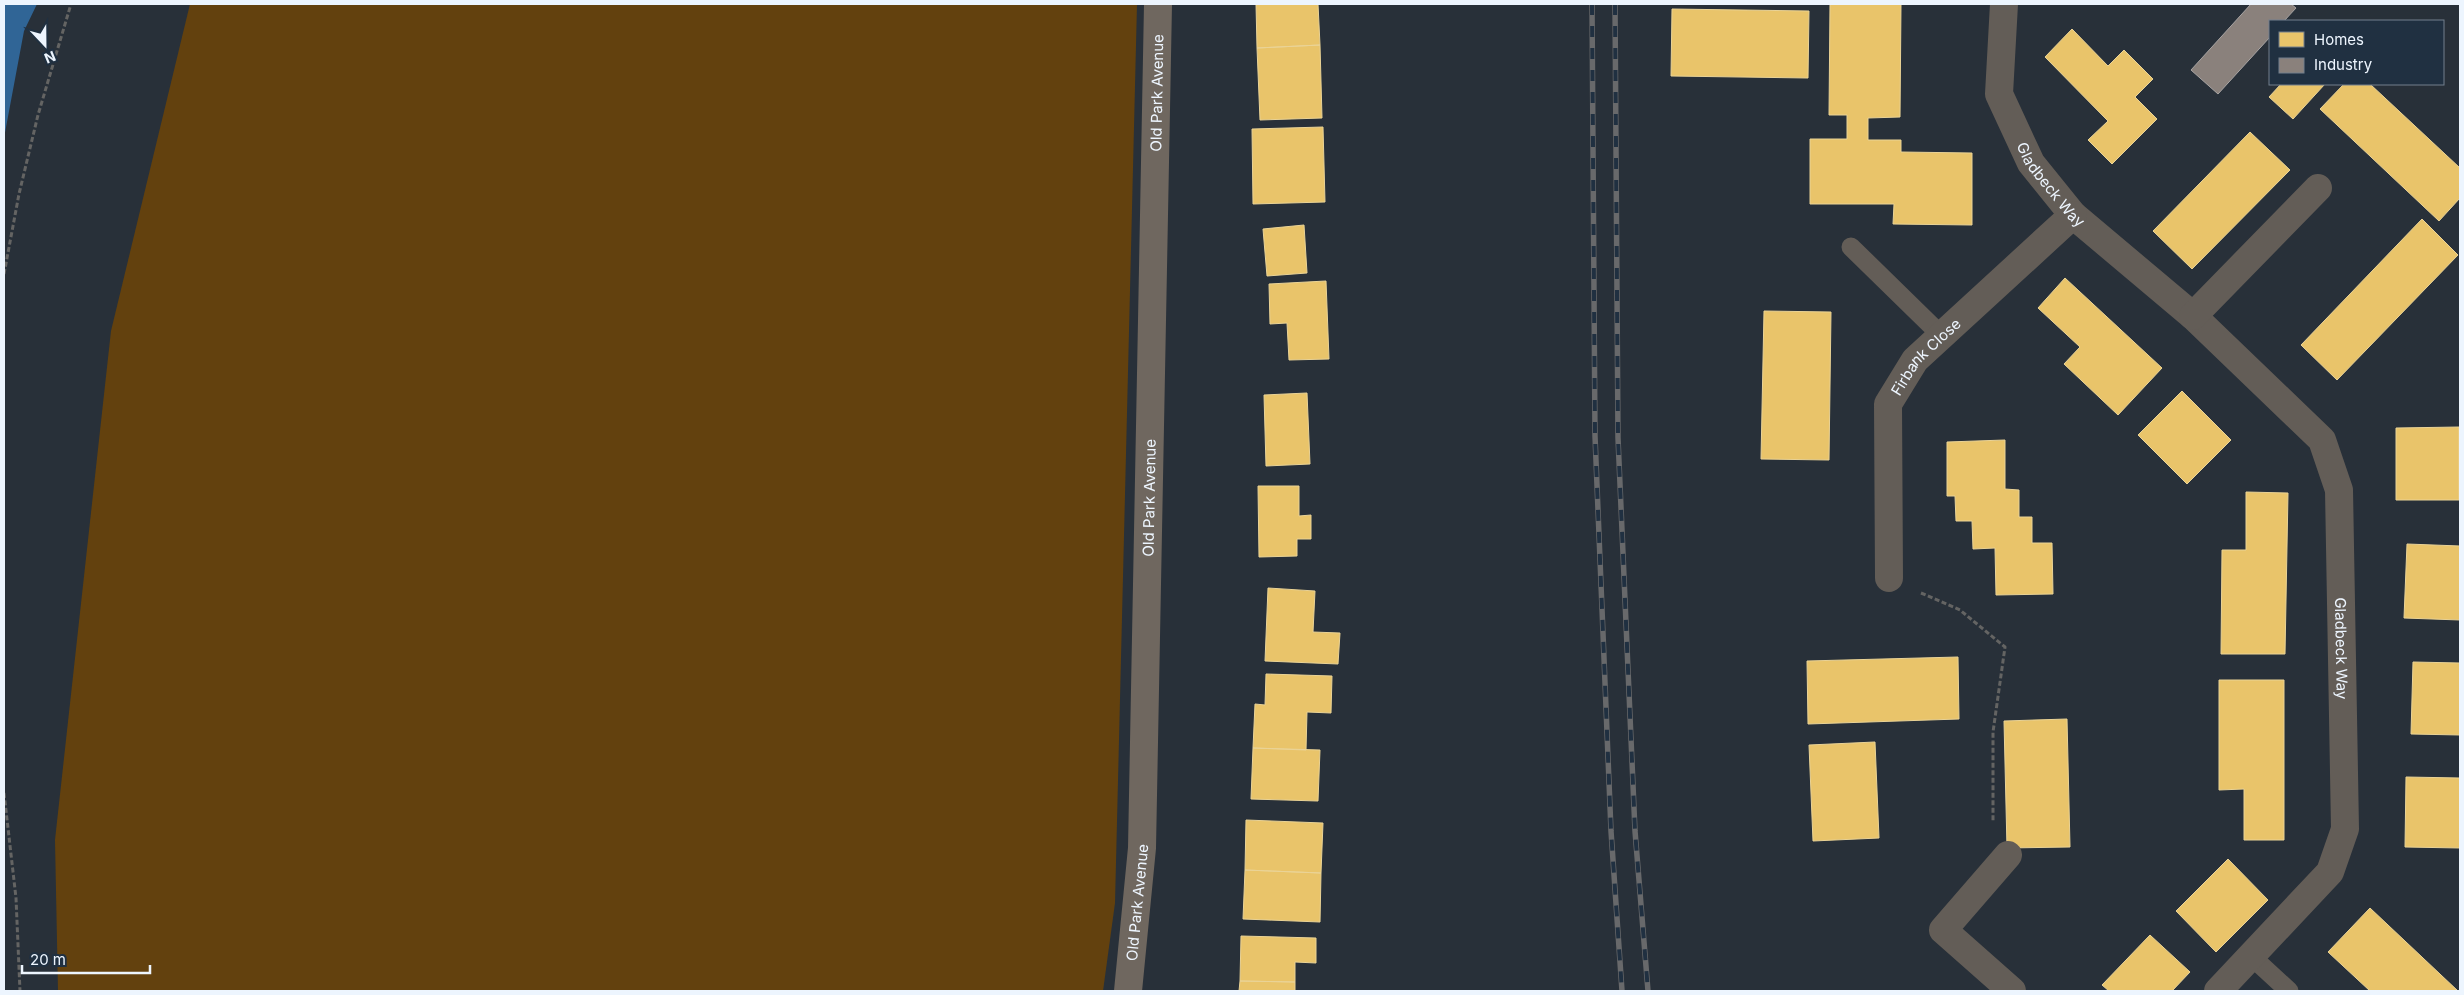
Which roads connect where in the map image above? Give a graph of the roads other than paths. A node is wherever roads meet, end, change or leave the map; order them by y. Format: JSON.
{"nodes":[{"id":1,"x":1158,"y":4,"type":"edge"},
{"id":2,"x":2004,"y":4,"type":"edge"},
{"id":3,"x":2318,"y":188,"type":"dead end"},
{"id":4,"x":2073,"y":215,"type":"junction"},
{"id":5,"x":1852,"y":247,"type":"dead end"},
{"id":6,"x":2193,"y":316,"type":"junction"},
{"id":7,"x":1942,"y":336,"type":"junction"},
{"id":8,"x":1889,"y":578,"type":"road end"},
{"id":9,"x":2008,"y":855,"type":"road end"},
{"id":10,"x":2251,"y":956,"type":"junction"},
{"id":11,"x":1128,"y":991,"type":"edge"},
{"id":12,"x":2012,"y":991,"type":"edge"},
{"id":13,"x":2218,"y":991,"type":"edge"},
{"id":14,"x":2289,"y":991,"type":"edge"}],
"edges":[{"from":1,"to":11,"type":"street","name":"Old Park Avenue"},
{"from":2,"to":4,"type":"street","name":"Gladbeck Way"},
{"from":3,"to":6,"type":"street"},
{"from":4,"to":6,"type":"street","name":"Gladbeck Way"},
{"from":4,"to":7,"type":"street","name":"Firbank Close"},
{"from":5,"to":7,"type":"lane"},
{"from":6,"to":10,"type":"street","name":"Gladbeck Way"},
{"from":7,"to":8,"type":"street","name":"Firbank Close"},
{"from":9,"to":12,"type":"street"},
{"from":10,"to":13,"type":"street","name":"Gladbeck Way"},
{"from":10,"to":14,"type":"lane"}]}
